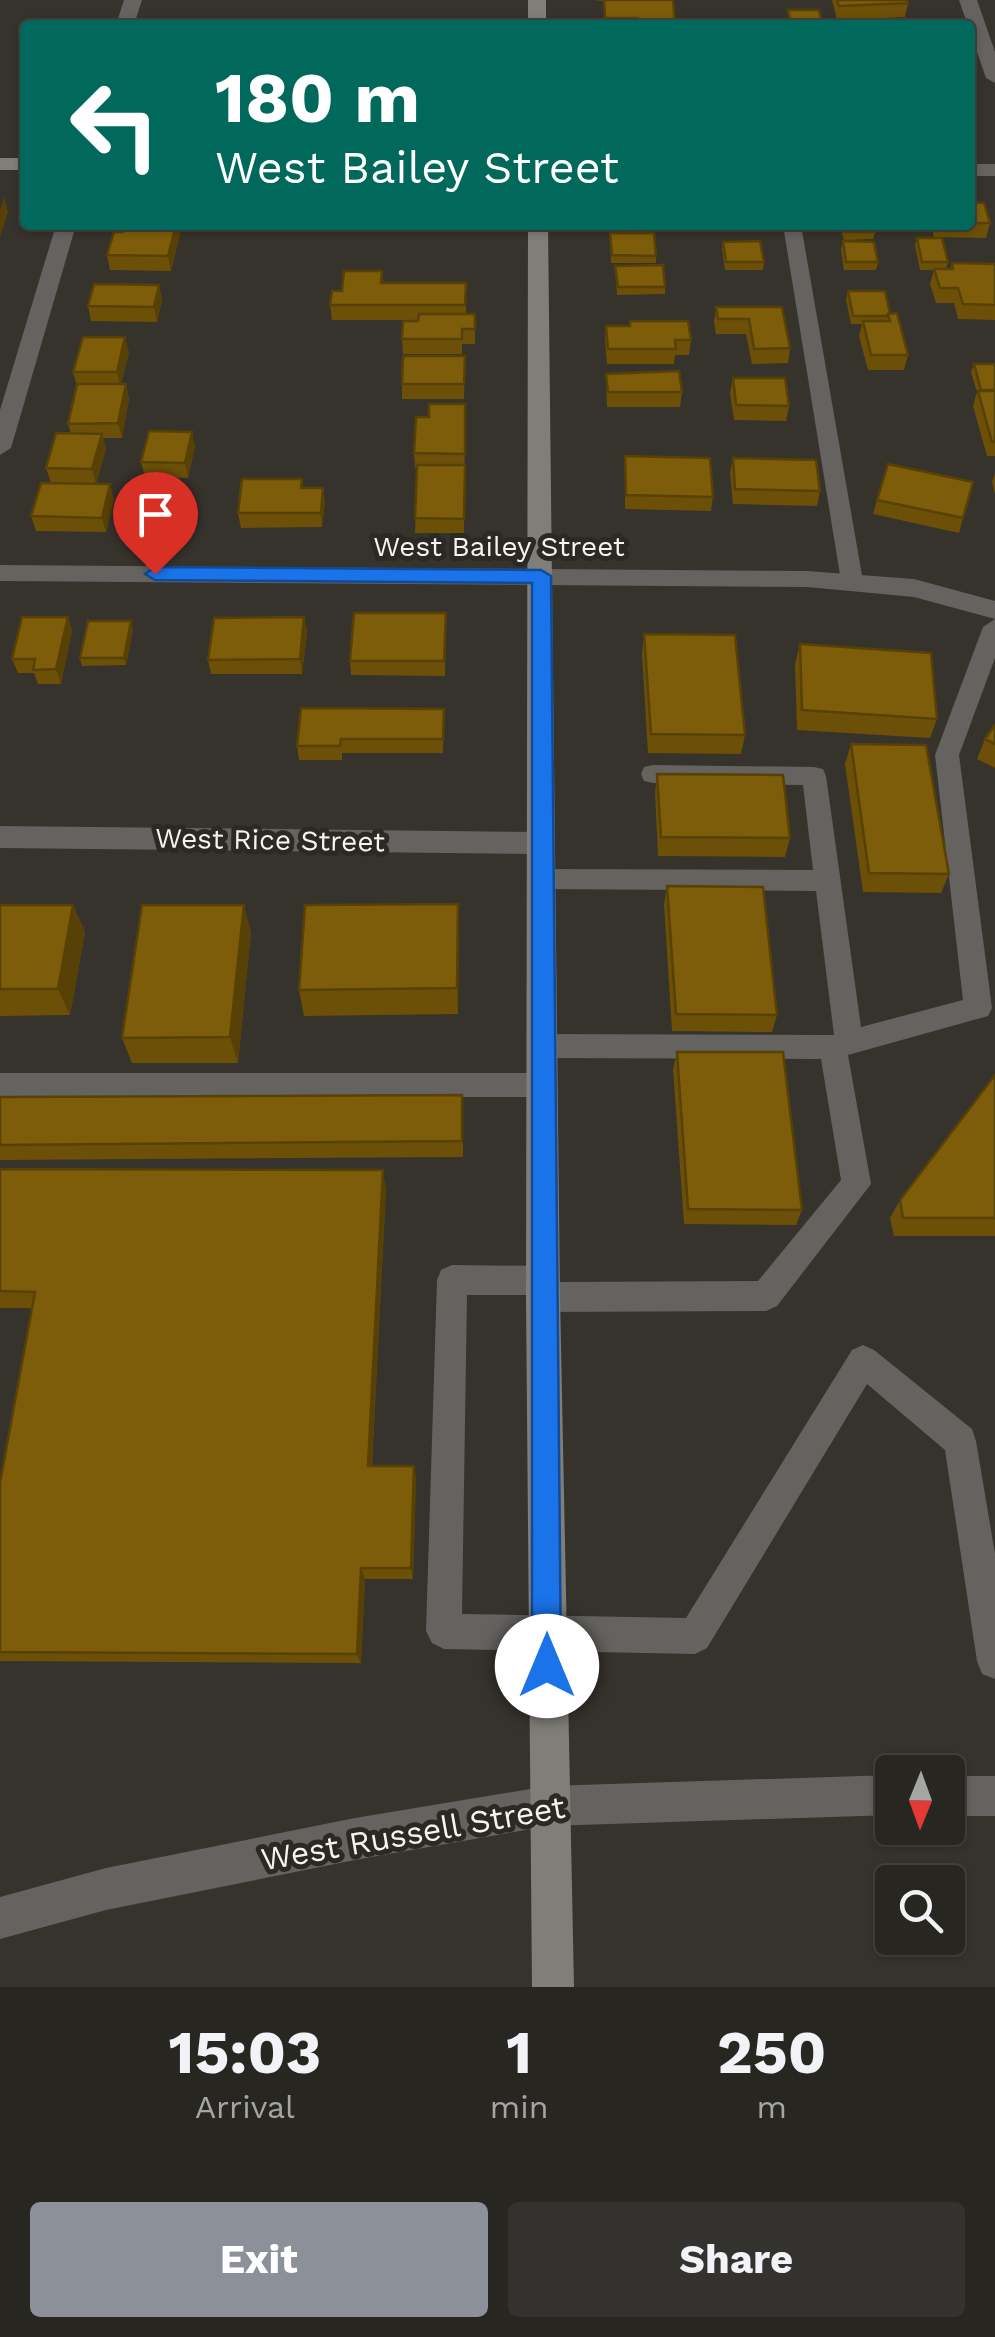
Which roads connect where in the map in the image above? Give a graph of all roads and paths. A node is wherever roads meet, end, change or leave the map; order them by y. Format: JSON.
{"nodes":[{"id":1,"x":975,"y":20,"type":"edge"},
{"id":2,"x":995,"y":78,"type":"edge"},
{"id":3,"x":65,"y":230,"type":"edge"},
{"id":4,"x":538,"y":230,"type":"edge"},
{"id":5,"x":793,"y":230,"type":"edge"},
{"id":6,"x":0,"y":448,"type":"edge"},
{"id":7,"x":0,"y":573,"type":"edge"},
{"id":8,"x":541,"y":576,"type":"junction"},
{"id":9,"x":852,"y":581,"type":"junction"},
{"id":10,"x":995,"y":610,"type":"edge"},
{"id":11,"x":995,"y":627,"type":"edge"},
{"id":12,"x":653,"y":774,"type":"edge"},
{"id":13,"x":0,"y":838,"type":"edge"},
{"id":14,"x":540,"y":842,"type":"junction"},
{"id":15,"x":540,"y":879,"type":"junction"},
{"id":16,"x":828,"y":881,"type":"junction"},
{"id":17,"x":989,"y":1000,"type":"edge"},
{"id":18,"x":841,"y":1045,"type":"junction"},
{"id":19,"x":541,"y":1046,"type":"junction"},
{"id":20,"x":0,"y":1085,"type":"edge"},
{"id":21,"x":542,"y":1085,"type":"junction"},
{"id":22,"x":543,"y":1289,"type":"junction"},
{"id":23,"x":546,"y":1631,"type":"junction"},
{"id":24,"x":995,"y":1661,"type":"edge"},
{"id":25,"x":875,"y":1796,"type":"edge"},
{"id":26,"x":965,"y":1796,"type":"edge"},
{"id":27,"x":995,"y":1796,"type":"edge"},
{"id":28,"x":548,"y":1806,"type":"junction"},
{"id":29,"x":0,"y":1918,"type":"edge"},
{"id":30,"x":553,"y":1987,"type":"edge"}],
"edges":[{"from":1,"to":2,"type":"street"},
{"from":3,"to":6,"type":"street"},
{"from":4,"to":8,"type":"street"},
{"from":5,"to":9,"type":"lane"},
{"from":7,"to":8,"type":"street","name":"West Bailey Street"},
{"from":8,"to":9,"type":"street","name":"West Bailey Street"},
{"from":8,"to":14,"type":"street"},
{"from":9,"to":10,"type":"street","name":"West Bailey Street"},
{"from":11,"to":17,"type":"lane"},
{"from":12,"to":16,"type":"lane"},
{"from":13,"to":14,"type":"street","name":"West Rice Street"},
{"from":14,"to":15,"type":"street"},
{"from":15,"to":16,"type":"lane"},
{"from":15,"to":19,"type":"street"},
{"from":16,"to":18,"type":"lane"},
{"from":17,"to":18,"type":"lane"},
{"from":18,"to":19,"type":"lane"},
{"from":18,"to":22,"type":"lane"},
{"from":19,"to":21,"type":"street"},
{"from":20,"to":21,"type":"lane"},
{"from":21,"to":22,"type":"street"},
{"from":22,"to":23,"type":"street"},
{"from":22,"to":23,"type":"lane"},
{"from":23,"to":24,"type":"lane"},
{"from":23,"to":28,"type":"street"},
{"from":25,"to":28,"type":"street","name":"West Russell Street"},
{"from":26,"to":27,"type":"street"},
{"from":28,"to":29,"type":"street","name":"West Russell Street"},
{"from":28,"to":30,"type":"street"}]}
